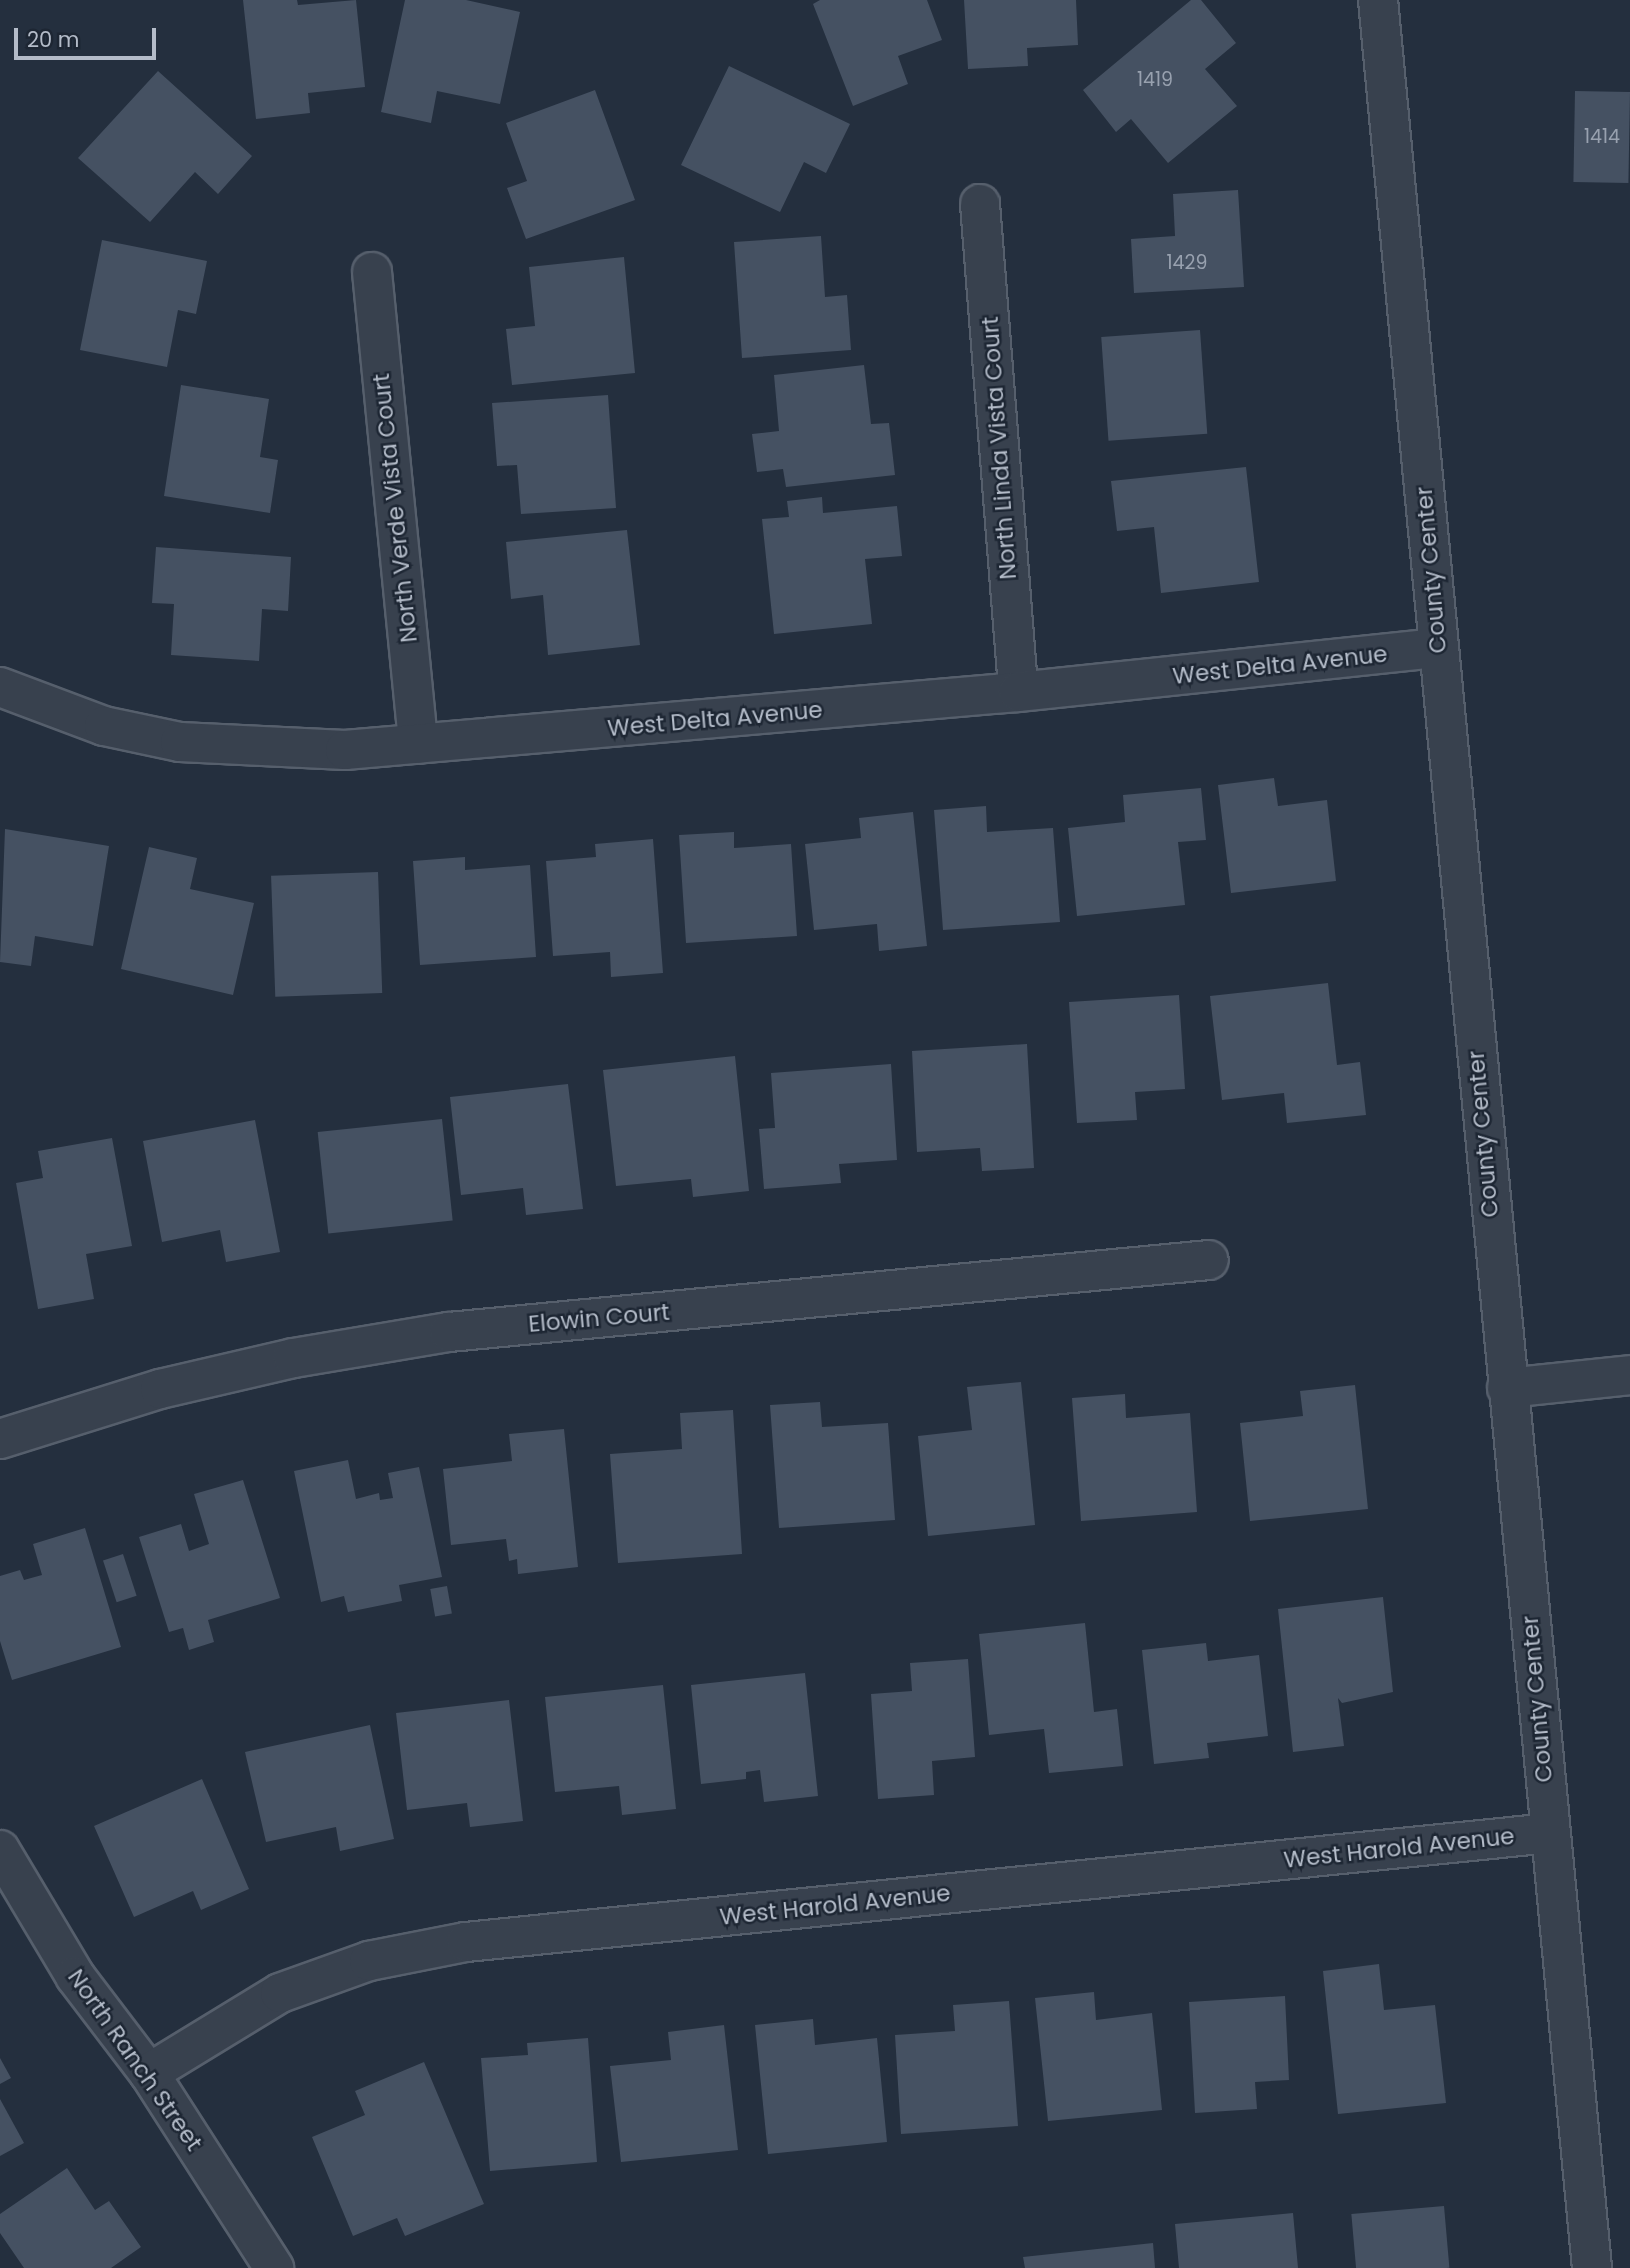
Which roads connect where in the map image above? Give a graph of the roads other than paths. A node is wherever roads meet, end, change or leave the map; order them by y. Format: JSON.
{"nodes":[{"id":1,"x":1378,"y":0,"type":"edge"},
{"id":2,"x":980,"y":204,"type":"dead end"},
{"id":3,"x":372,"y":272,"type":"dead end"},
{"id":4,"x":1438,"y":648,"type":"junction"},
{"id":5,"x":0,"y":687,"type":"edge"},
{"id":6,"x":1018,"y":692,"type":"junction"},
{"id":7,"x":418,"y":744,"type":"junction"},
{"id":8,"x":1209,"y":1260,"type":"dead end"},
{"id":9,"x":1630,"y":1376,"type":"edge"},
{"id":10,"x":1507,"y":1388,"type":"junction"},
{"id":11,"x":0,"y":1439,"type":"edge"},
{"id":12,"x":1550,"y":1833,"type":"junction"},
{"id":13,"x":0,"y":1850,"type":"edge"},
{"id":14,"x":149,"y":2073,"type":"junction"},
{"id":15,"x":274,"y":2268,"type":"edge"},
{"id":16,"x":1592,"y":2268,"type":"edge"}],
"edges":[{"from":1,"to":4,"type":"street","name":"County Center"},
{"from":2,"to":6,"type":"street","name":"North Linda Vista Court"},
{"from":3,"to":7,"type":"street","name":"North Verde Vista Court"},
{"from":4,"to":6,"type":"street","name":"West Delta Avenue"},
{"from":4,"to":10,"type":"street","name":"County Center"},
{"from":5,"to":7,"type":"street","name":"West Delta Avenue"},
{"from":6,"to":7,"type":"street","name":"West Delta Avenue"},
{"from":8,"to":11,"type":"street","name":"Elowin Court"},
{"from":9,"to":10,"type":"street"},
{"from":10,"to":12,"type":"street","name":"County Center"},
{"from":12,"to":14,"type":"street","name":"West Harold Avenue"},
{"from":12,"to":16,"type":"street","name":"County Center"},
{"from":13,"to":14,"type":"street","name":"North Ranch Street"},
{"from":14,"to":15,"type":"street","name":"North Ranch Street"}]}
